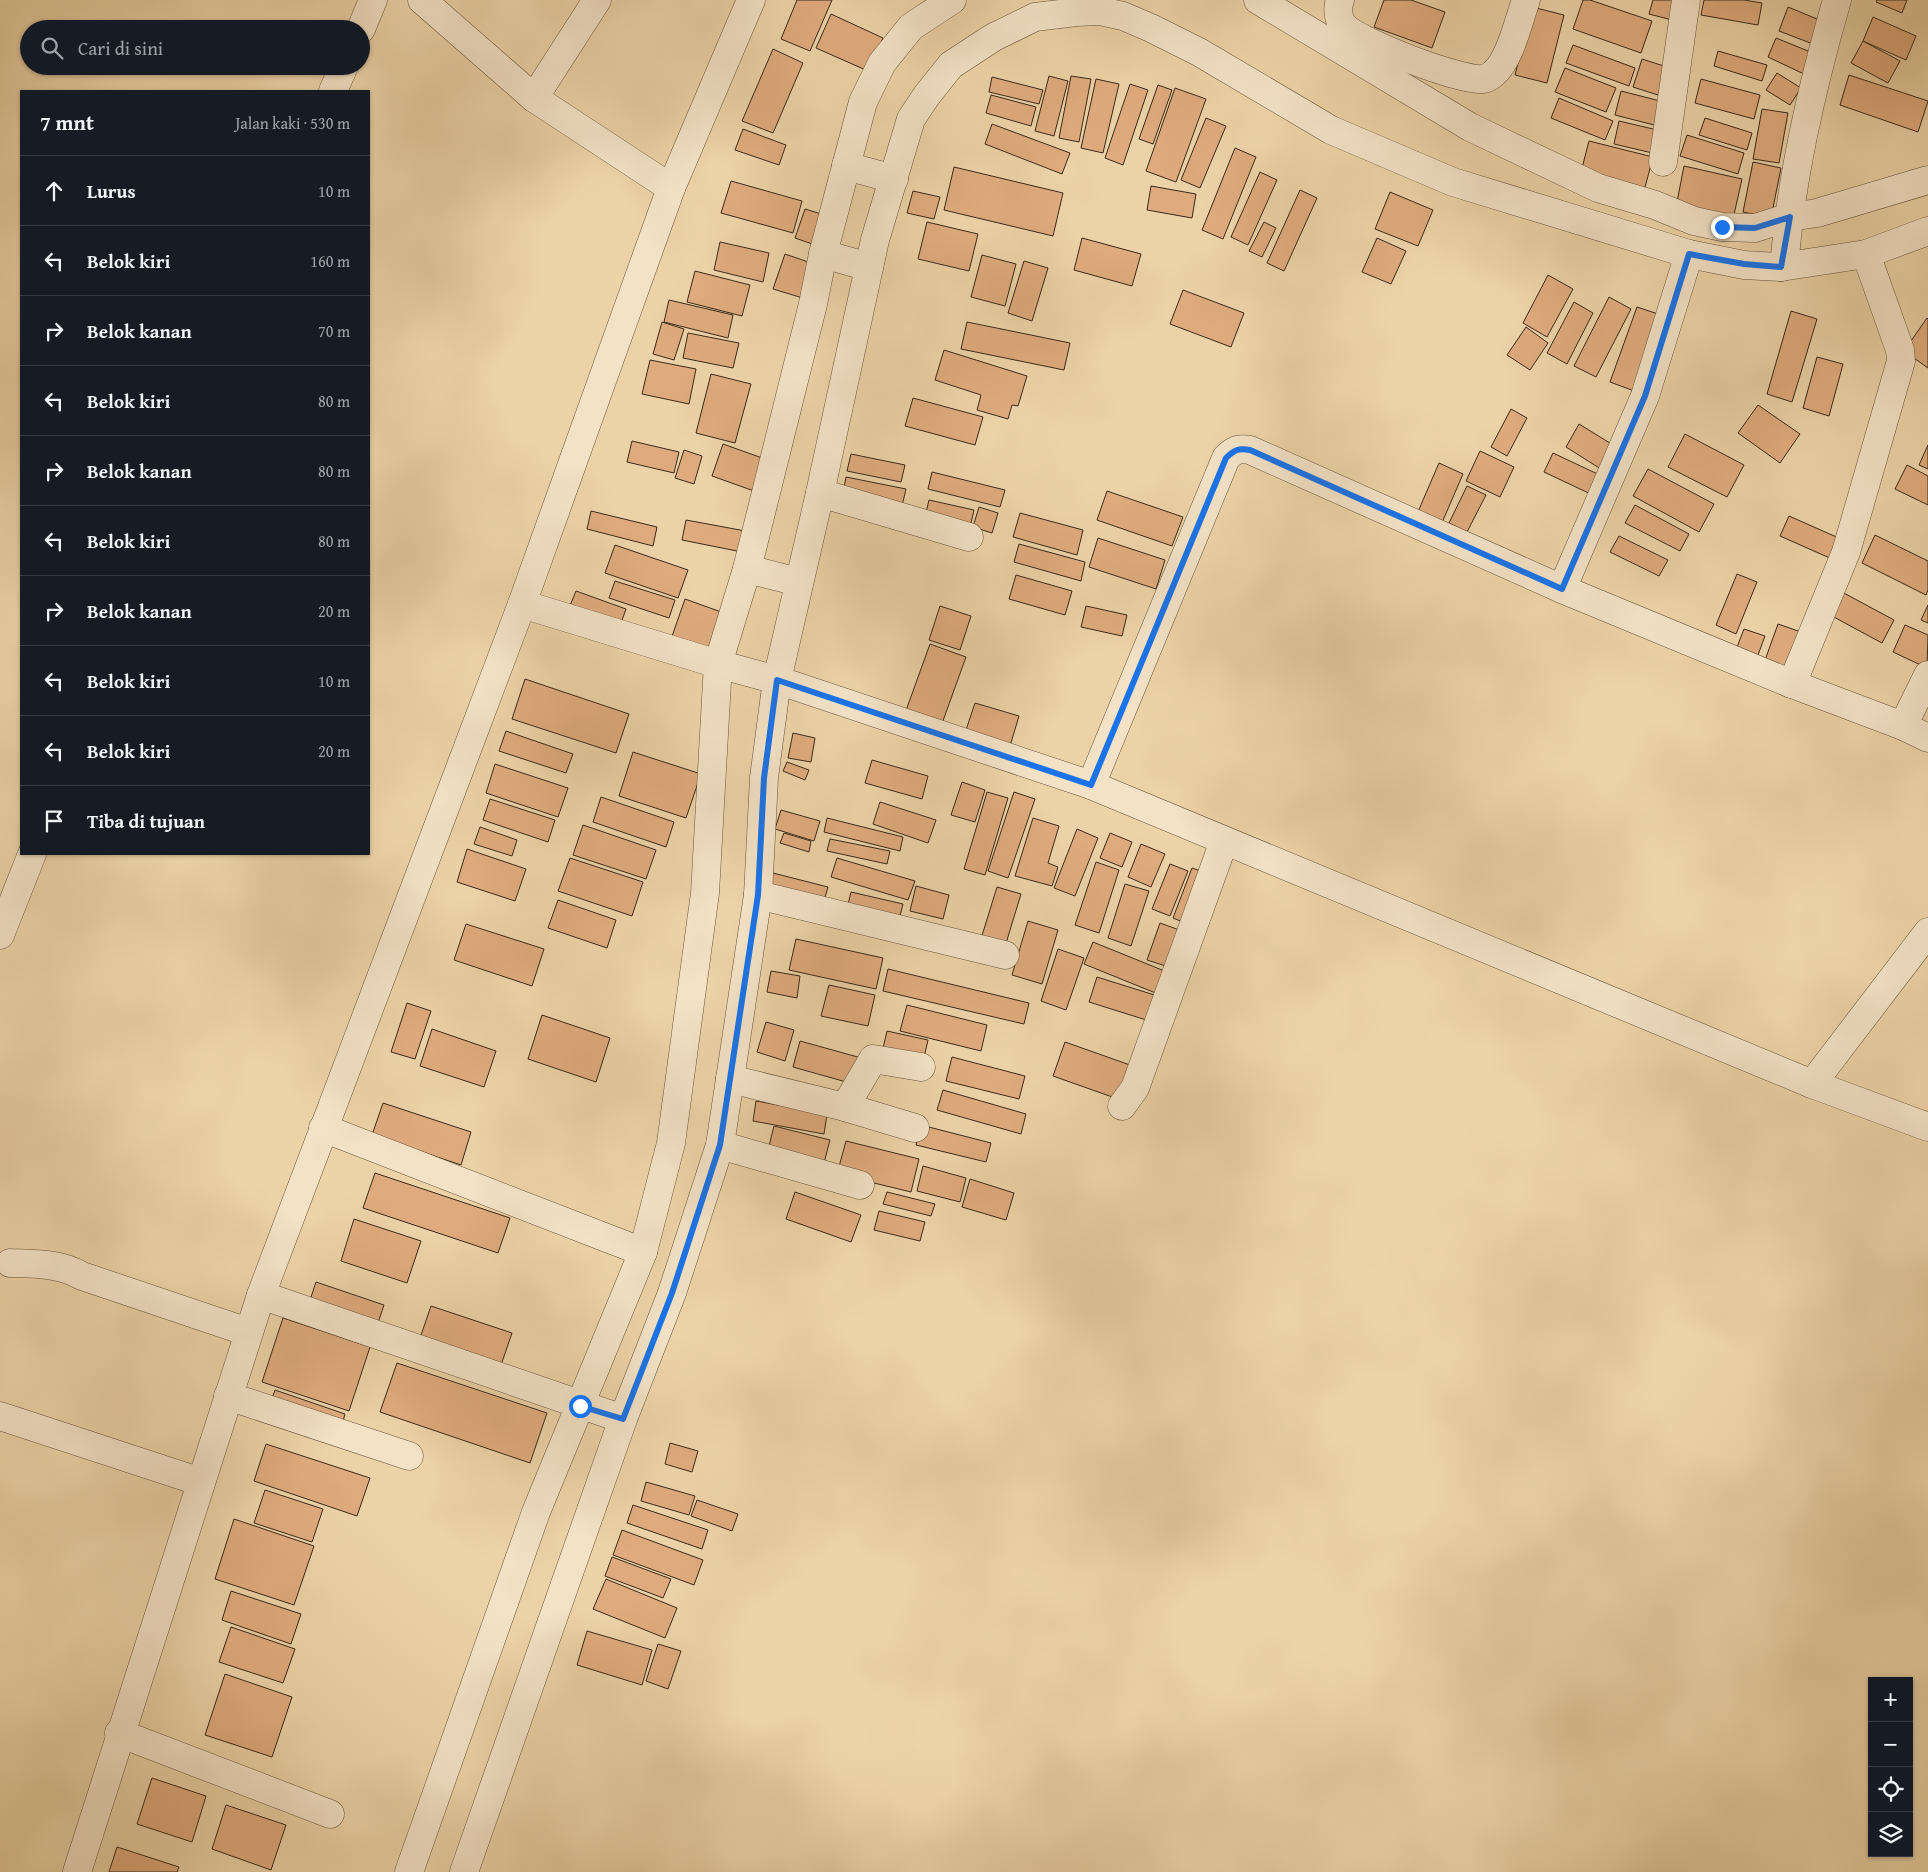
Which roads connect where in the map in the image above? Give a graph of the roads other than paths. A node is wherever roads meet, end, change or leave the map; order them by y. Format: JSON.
{"nodes":[{"id":1,"x":373,"y":0,"type":"edge"},
{"id":2,"x":422,"y":0,"type":"edge"},
{"id":3,"x":597,"y":0,"type":"edge"},
{"id":4,"x":751,"y":0,"type":"edge"},
{"id":5,"x":952,"y":0,"type":"edge"},
{"id":6,"x":1258,"y":0,"type":"edge"},
{"id":7,"x":1340,"y":0,"type":"edge"},
{"id":8,"x":1526,"y":0,"type":"edge"},
{"id":9,"x":1686,"y":0,"type":"edge"},
{"id":10,"x":1837,"y":0,"type":"edge"},
{"id":11,"x":365,"y":20,"type":"edge"},
{"id":12,"x":340,"y":75,"type":"edge"},
{"id":13,"x":333,"y":90,"type":"edge"},
{"id":14,"x":534,"y":98,"type":"junction"},
{"id":15,"x":1663,"y":162,"type":"dead end"},
{"id":16,"x":869,"y":172,"type":"junction"},
{"id":17,"x":1928,"y":180,"type":"edge"},
{"id":18,"x":671,"y":188,"type":"junction"},
{"id":19,"x":1928,"y":231,"type":"edge"},
{"id":20,"x":1786,"y":243,"type":"junction"},
{"id":21,"x":1689,"y":254,"type":"junction"},
{"id":22,"x":1866,"y":254,"type":"junction"},
{"id":23,"x":827,"y":255,"type":"junction"},
{"id":24,"x":865,"y":266,"type":"junction"},
{"id":25,"x":820,"y":494,"type":"junction"},
{"id":26,"x":968,"y":537,"type":"dead end"},
{"id":27,"x":751,"y":570,"type":"junction"},
{"id":28,"x":792,"y":580,"type":"junction"},
{"id":29,"x":1562,"y":589,"type":"junction"},
{"id":30,"x":522,"y":604,"type":"junction"},
{"id":31,"x":725,"y":666,"type":"junction"},
{"id":32,"x":1928,"y":675,"type":"edge"},
{"id":33,"x":767,"y":677,"type":"junction"},
{"id":34,"x":1792,"y":684,"type":"junction"},
{"id":35,"x":1903,"y":726,"type":"junction"},
{"id":36,"x":1928,"y":738,"type":"edge"},
{"id":37,"x":1091,"y":785,"type":"junction"},
{"id":38,"x":1224,"y":841,"type":"junction"},
{"id":39,"x":32,"y":855,"type":"edge"},
{"id":40,"x":758,"y":895,"type":"junction"},
{"id":41,"x":1928,"y":932,"type":"edge"},
{"id":42,"x":0,"y":935,"type":"edge"},
{"id":43,"x":1005,"y":955,"type":"dead end"},
{"id":44,"x":921,"y":1067,"type":"dead end"},
{"id":45,"x":730,"y":1078,"type":"junction"},
{"id":46,"x":1812,"y":1084,"type":"junction"},
{"id":47,"x":1122,"y":1106,"type":"dead end"},
{"id":48,"x":845,"y":1107,"type":"junction"},
{"id":49,"x":1928,"y":1127,"type":"edge"},
{"id":50,"x":323,"y":1128,"type":"junction"},
{"id":51,"x":915,"y":1128,"type":"dead end"},
{"id":52,"x":720,"y":1145,"type":"junction"},
{"id":53,"x":860,"y":1185,"type":"dead end"},
{"id":54,"x":643,"y":1252,"type":"junction"},
{"id":55,"x":10,"y":1263,"type":"dead end"},
{"id":56,"x":260,"y":1296,"type":"junction"},
{"id":57,"x":648,"y":1297,"type":"junction"},
{"id":58,"x":248,"y":1332,"type":"junction"},
{"id":59,"x":228,"y":1396,"type":"junction"},
{"id":60,"x":600,"y":1412,"type":"junction"},
{"id":61,"x":0,"y":1416,"type":"edge"},
{"id":62,"x":409,"y":1456,"type":"dead end"},
{"id":63,"x":201,"y":1482,"type":"junction"},
{"id":64,"x":119,"y":1733,"type":"junction"},
{"id":65,"x":330,"y":1814,"type":"dead end"},
{"id":66,"x":77,"y":1872,"type":"edge"},
{"id":67,"x":409,"y":1872,"type":"edge"},
{"id":68,"x":464,"y":1872,"type":"edge"}],
"edges":[{"from":1,"to":11,"type":"street"},
{"from":2,"to":14,"type":"street"},
{"from":3,"to":14,"type":"street"},
{"from":4,"to":18,"type":"street"},
{"from":5,"to":16,"type":"street"},
{"from":6,"to":20,"type":"street"},
{"from":7,"to":8,"type":"street"},
{"from":9,"to":15,"type":"street"},
{"from":10,"to":20,"type":"street"},
{"from":12,"to":13,"type":"street"},
{"from":14,"to":18,"type":"street"},
{"from":16,"to":21,"type":"street"},
{"from":16,"to":23,"type":"street"},
{"from":16,"to":24,"type":"street"},
{"from":17,"to":20,"type":"street"},
{"from":18,"to":30,"type":"street"},
{"from":19,"to":22,"type":"street"},
{"from":20,"to":21,"type":"street"},
{"from":20,"to":22,"type":"street"},
{"from":21,"to":29,"type":"street"},
{"from":22,"to":34,"type":"street"},
{"from":23,"to":24,"type":"street"},
{"from":23,"to":27,"type":"street"},
{"from":24,"to":25,"type":"street"},
{"from":25,"to":26,"type":"street"},
{"from":25,"to":28,"type":"street"},
{"from":27,"to":28,"type":"street"},
{"from":27,"to":31,"type":"street"},
{"from":28,"to":33,"type":"street"},
{"from":29,"to":34,"type":"street"},
{"from":29,"to":37,"type":"street"},
{"from":30,"to":31,"type":"street"},
{"from":30,"to":50,"type":"street"},
{"from":31,"to":33,"type":"street"},
{"from":31,"to":54,"type":"street"},
{"from":32,"to":35,"type":"street"},
{"from":33,"to":37,"type":"street"},
{"from":33,"to":40,"type":"street"},
{"from":34,"to":35,"type":"street"},
{"from":35,"to":36,"type":"street"},
{"from":37,"to":38,"type":"street"},
{"from":38,"to":46,"type":"street"},
{"from":38,"to":47,"type":"street"},
{"from":39,"to":42,"type":"street"},
{"from":40,"to":43,"type":"street"},
{"from":40,"to":45,"type":"street"},
{"from":41,"to":46,"type":"street"},
{"from":44,"to":48,"type":"street"},
{"from":45,"to":48,"type":"street"},
{"from":45,"to":52,"type":"street"},
{"from":46,"to":49,"type":"street"},
{"from":48,"to":51,"type":"street"},
{"from":50,"to":54,"type":"street"},
{"from":50,"to":56,"type":"street"},
{"from":52,"to":53,"type":"street"},
{"from":52,"to":57,"type":"street"},
{"from":54,"to":57,"type":"street"},
{"from":55,"to":58,"type":"street"},
{"from":56,"to":58,"type":"street"},
{"from":56,"to":60,"type":"street"},
{"from":57,"to":60,"type":"street"},
{"from":57,"to":60,"type":"street"},
{"from":58,"to":59,"type":"street"},
{"from":59,"to":62,"type":"street"},
{"from":59,"to":63,"type":"street"},
{"from":60,"to":67,"type":"street"},
{"from":60,"to":68,"type":"street"},
{"from":61,"to":63,"type":"street"},
{"from":63,"to":64,"type":"street"},
{"from":64,"to":65,"type":"street"},
{"from":64,"to":66,"type":"street"}]}
